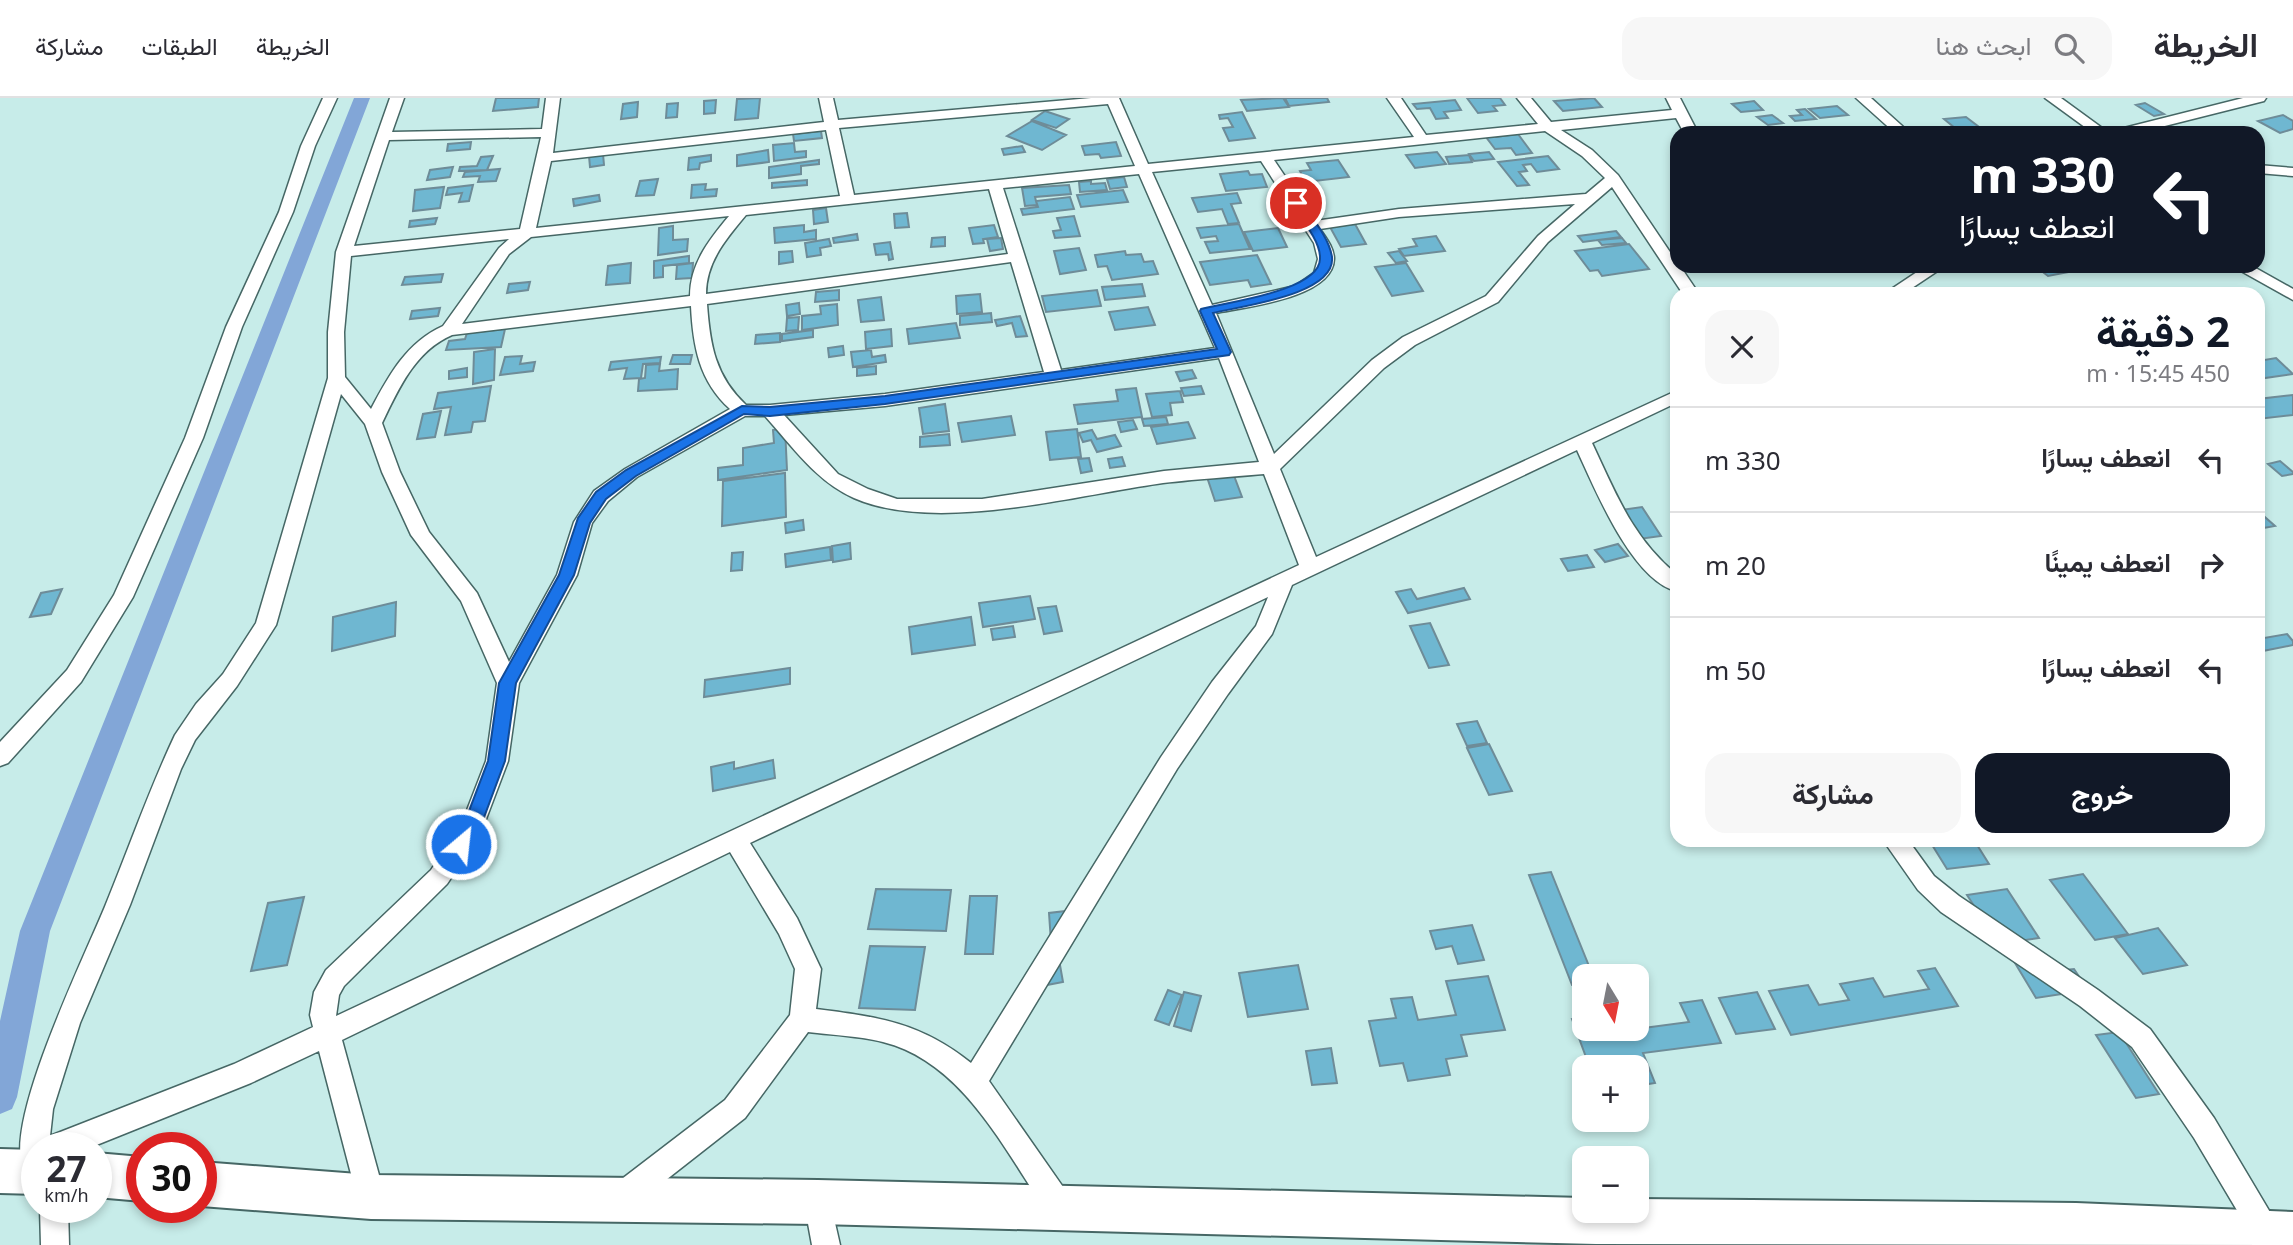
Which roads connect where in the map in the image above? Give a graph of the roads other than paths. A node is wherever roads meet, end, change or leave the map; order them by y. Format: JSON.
{"nodes":[{"id":1,"x":330,"y":98,"type":"edge"},
{"id":2,"x":397,"y":98,"type":"edge"},
{"id":3,"x":553,"y":98,"type":"edge"},
{"id":4,"x":827,"y":98,"type":"edge"},
{"id":5,"x":1394,"y":98,"type":"edge"},
{"id":6,"x":1524,"y":98,"type":"edge"},
{"id":7,"x":1673,"y":98,"type":"edge"},
{"id":8,"x":1863,"y":98,"type":"edge"},
{"id":9,"x":2052,"y":98,"type":"edge"},
{"id":10,"x":2259,"y":98,"type":"edge"},
{"id":11,"x":1112,"y":99,"type":"edge"},
{"id":12,"x":1682,"y":113,"type":"junction"},
{"id":13,"x":831,"y":125,"type":"junction"},
{"id":14,"x":1687,"y":126,"type":"edge"},
{"id":15,"x":1895,"y":126,"type":"edge"},
{"id":16,"x":2092,"y":126,"type":"edge"},
{"id":17,"x":2149,"y":126,"type":"edge"},
{"id":18,"x":1548,"y":127,"type":"junction"},
{"id":19,"x":548,"y":133,"type":"junction"},
{"id":20,"x":384,"y":136,"type":"junction"},
{"id":21,"x":1422,"y":139,"type":"junction"},
{"id":22,"x":1265,"y":157,"type":"junction"},
{"id":23,"x":545,"y":158,"type":"junction"},
{"id":24,"x":2265,"y":170,"type":"edge"},
{"id":25,"x":1143,"y":171,"type":"junction"},
{"id":26,"x":2293,"y":172,"type":"edge"},
{"id":27,"x":1613,"y":178,"type":"junction"},
{"id":28,"x":995,"y":186,"type":"junction"},
{"id":29,"x":1590,"y":198,"type":"junction"},
{"id":30,"x":848,"y":201,"type":"junction"},
{"id":31,"x":740,"y":212,"type":"junction"},
{"id":32,"x":1311,"y":226,"type":"junction"},
{"id":33,"x":527,"y":233,"type":"junction"},
{"id":34,"x":344,"y":252,"type":"junction"},
{"id":35,"x":1017,"y":257,"type":"junction"},
{"id":36,"x":1670,"y":263,"type":"edge"},
{"id":37,"x":1926,"y":273,"type":"edge"},
{"id":38,"x":2253,"y":273,"type":"edge"},
{"id":39,"x":1903,"y":287,"type":"edge"},
{"id":40,"x":2293,"y":295,"type":"edge"},
{"id":41,"x":698,"y":300,"type":"junction"},
{"id":42,"x":1206,"y":311,"type":"junction"},
{"id":43,"x":449,"y":330,"type":"junction"},
{"id":44,"x":1225,"y":352,"type":"junction"},
{"id":45,"x":1054,"y":376,"type":"junction"},
{"id":46,"x":337,"y":378,"type":"junction"},
{"id":47,"x":1670,"y":399,"type":"edge"},
{"id":48,"x":742,"y":410,"type":"junction"},
{"id":49,"x":770,"y":411,"type":"junction"},
{"id":50,"x":373,"y":423,"type":"junction"},
{"id":51,"x":1582,"y":441,"type":"junction"},
{"id":52,"x":1271,"y":467,"type":"junction"},
{"id":53,"x":1310,"y":568,"type":"junction"},
{"id":54,"x":1670,"y":579,"type":"edge"},
{"id":55,"x":1283,"y":583,"type":"junction"},
{"id":56,"x":508,"y":683,"type":"junction"},
{"id":57,"x":0,"y":757,"type":"edge"},
{"id":58,"x":735,"y":839,"type":"junction"},
{"id":59,"x":1900,"y":847,"type":"edge"},
{"id":60,"x":802,"y":1019,"type":"junction"},
{"id":61,"x":327,"y":1033,"type":"junction"},
{"id":62,"x":974,"y":1082,"type":"junction"},
{"id":63,"x":34,"y":1132,"type":"edge"},
{"id":64,"x":100,"y":1132,"type":"edge"},
{"id":65,"x":217,"y":1185,"type":"edge"},
{"id":66,"x":370,"y":1197,"type":"junction"},
{"id":67,"x":617,"y":1200,"type":"junction"},
{"id":68,"x":818,"y":1202,"type":"junction"},
{"id":69,"x":1061,"y":1209,"type":"junction"},
{"id":70,"x":54,"y":1223,"type":"edge"},
{"id":71,"x":1760,"y":1234,"type":"edge"},
{"id":72,"x":2280,"y":1234,"type":"edge"},
{"id":73,"x":55,"y":1245,"type":"edge"},
{"id":74,"x":826,"y":1245,"type":"edge"}],
"edges":[{"from":1,"to":57,"type":"street"},
{"from":2,"to":20,"type":"street"},
{"from":3,"to":19,"type":"street"},
{"from":4,"to":13,"type":"street"},
{"from":5,"to":21,"type":"street"},
{"from":6,"to":18,"type":"street"},
{"from":7,"to":12,"type":"street"},
{"from":8,"to":15,"type":"street"},
{"from":9,"to":16,"type":"street"},
{"from":10,"to":17,"type":"street"},
{"from":11,"to":13,"type":"street"},
{"from":11,"to":25,"type":"street"},
{"from":12,"to":14,"type":"street"},
{"from":12,"to":18,"type":"street"},
{"from":13,"to":23,"type":"street"},
{"from":13,"to":30,"type":"street"},
{"from":18,"to":21,"type":"street"},
{"from":18,"to":27,"type":"street"},
{"from":19,"to":20,"type":"street"},
{"from":19,"to":23,"type":"street"},
{"from":20,"to":34,"type":"street"},
{"from":21,"to":22,"type":"street"},
{"from":22,"to":25,"type":"street"},
{"from":22,"to":32,"type":"street"},
{"from":23,"to":33,"type":"street"},
{"from":24,"to":26,"type":"street"},
{"from":25,"to":28,"type":"street"},
{"from":25,"to":42,"type":"street"},
{"from":27,"to":29,"type":"street"},
{"from":27,"to":36,"type":"street"},
{"from":28,"to":30,"type":"street"},
{"from":28,"to":35,"type":"street"},
{"from":29,"to":32,"type":"street"},
{"from":29,"to":52,"type":"street"},
{"from":30,"to":31,"type":"street"},
{"from":31,"to":33,"type":"street"},
{"from":31,"to":41,"type":"street"},
{"from":32,"to":42,"type":"street"},
{"from":33,"to":34,"type":"street"},
{"from":33,"to":43,"type":"street"},
{"from":34,"to":46,"type":"street"},
{"from":35,"to":41,"type":"street"},
{"from":35,"to":45,"type":"street"},
{"from":37,"to":39,"type":"street"},
{"from":38,"to":40,"type":"street"},
{"from":41,"to":43,"type":"street"},
{"from":41,"to":48,"type":"street"},
{"from":42,"to":44,"type":"street"},
{"from":43,"to":50,"type":"street"},
{"from":44,"to":45,"type":"street"},
{"from":44,"to":52,"type":"street"},
{"from":45,"to":49,"type":"street"},
{"from":46,"to":50,"type":"street"},
{"from":46,"to":63,"type":"street"},
{"from":47,"to":51,"type":"street"},
{"from":48,"to":49,"type":"street"},
{"from":48,"to":56,"type":"street"},
{"from":49,"to":52,"type":"street"},
{"from":50,"to":56,"type":"street"},
{"from":51,"to":53,"type":"street"},
{"from":51,"to":54,"type":"street"},
{"from":52,"to":53,"type":"street"},
{"from":53,"to":55,"type":"street"},
{"from":55,"to":58,"type":"street"},
{"from":55,"to":62,"type":"street"},
{"from":56,"to":61,"type":"street"},
{"from":58,"to":60,"type":"street"},
{"from":58,"to":61,"type":"street"},
{"from":59,"to":72,"type":"street"},
{"from":60,"to":62,"type":"street"},
{"from":60,"to":67,"type":"street"},
{"from":61,"to":64,"type":"street"},
{"from":61,"to":66,"type":"street"},
{"from":62,"to":69,"type":"street"},
{"from":65,"to":66,"type":"main road"},
{"from":66,"to":67,"type":"main road"},
{"from":67,"to":68,"type":"main road"},
{"from":68,"to":69,"type":"main road"},
{"from":68,"to":74,"type":"street"},
{"from":69,"to":71,"type":"main road"},
{"from":70,"to":73,"type":"street"},
{"from":71,"to":72,"type":"main road"}]}
